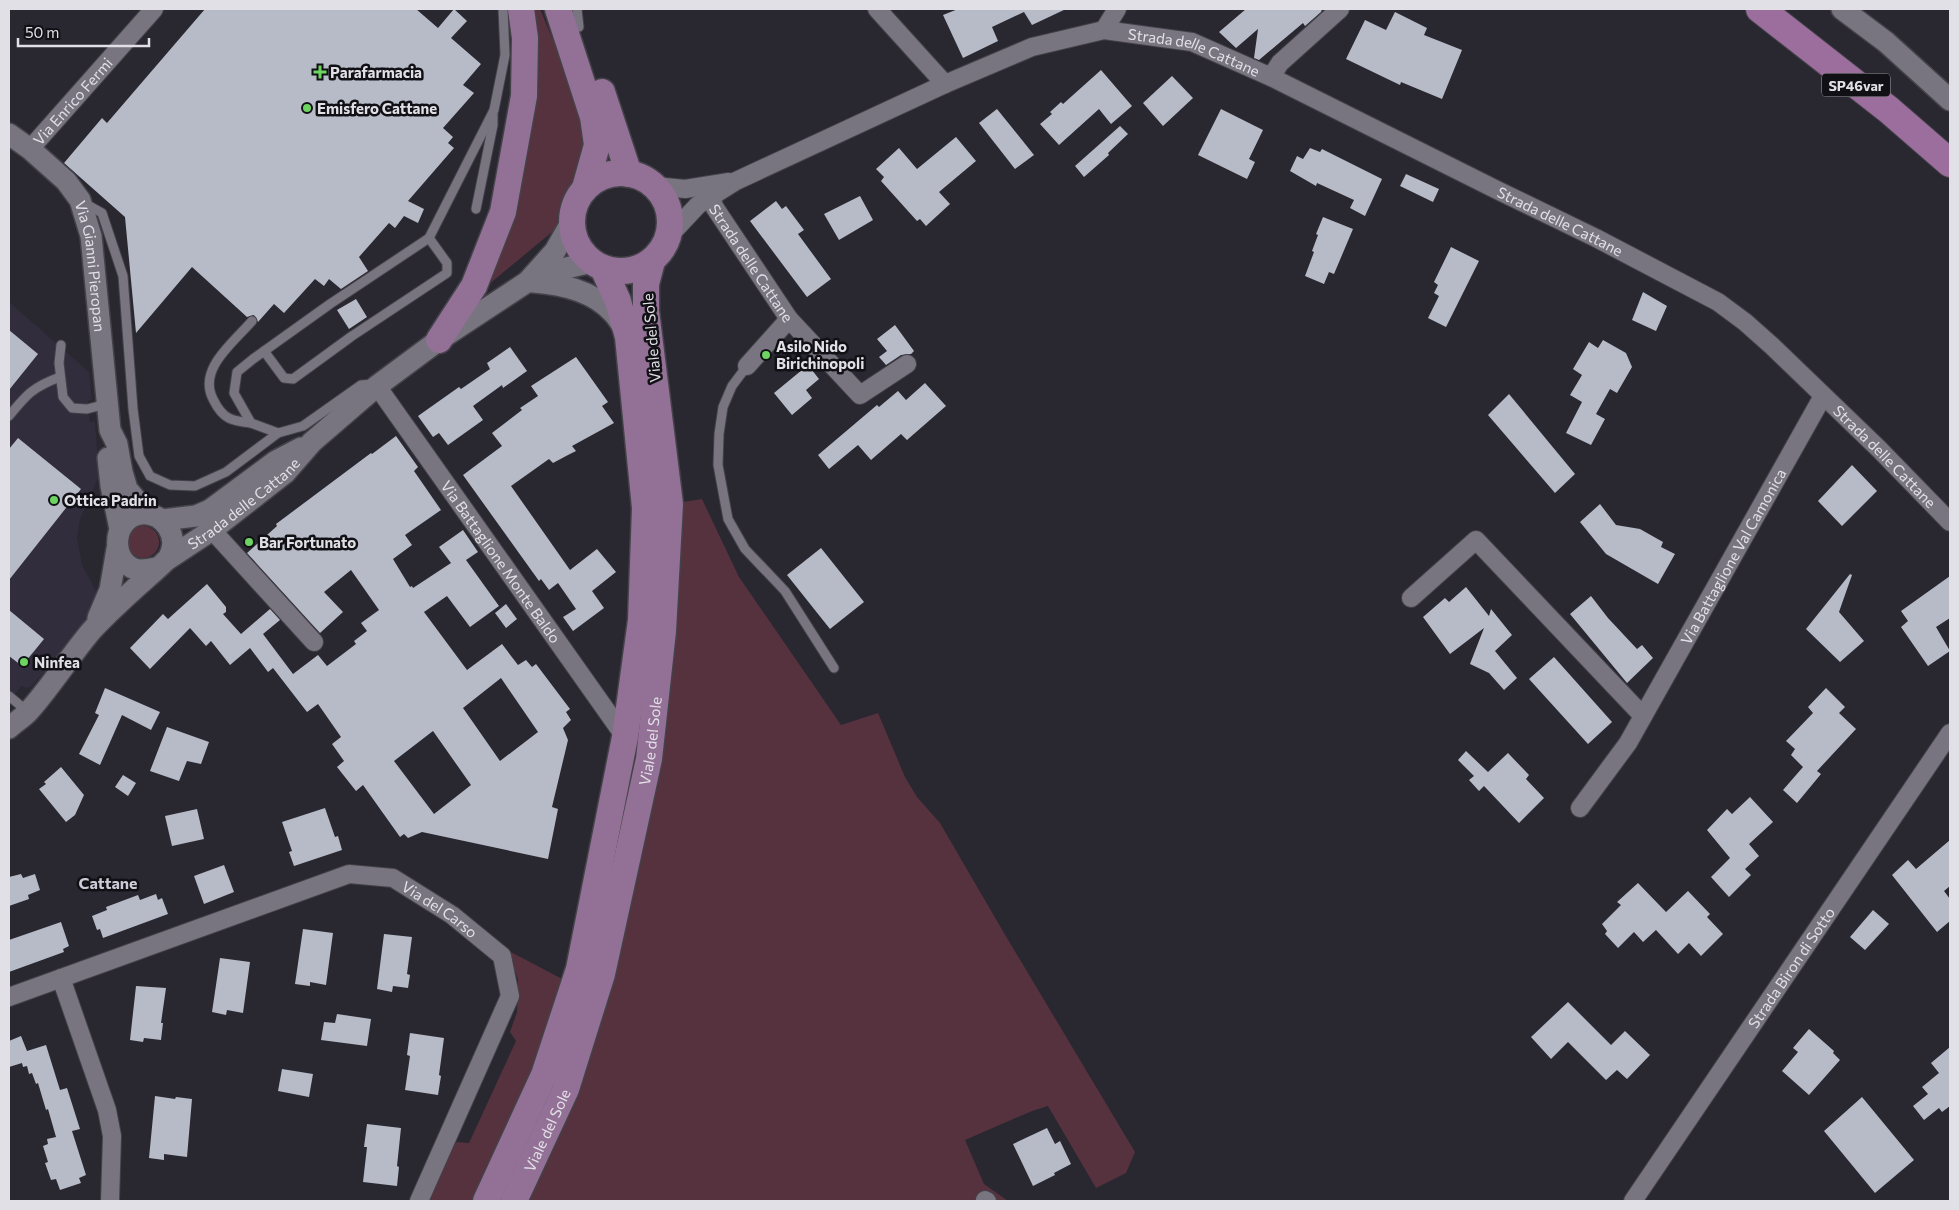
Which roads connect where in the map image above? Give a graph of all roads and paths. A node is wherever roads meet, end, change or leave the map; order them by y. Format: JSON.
{"nodes":[{"id":1,"x":154,"y":9,"type":"edge"},
{"id":2,"x":503,"y":9,"type":"edge"},
{"id":3,"x":521,"y":9,"type":"edge"},
{"id":4,"x":558,"y":9,"type":"edge"},
{"id":5,"x":877,"y":9,"type":"edge"},
{"id":6,"x":1117,"y":9,"type":"edge"},
{"id":7,"x":1340,"y":9,"type":"edge"},
{"id":8,"x":1760,"y":9,"type":"edge"},
{"id":9,"x":1842,"y":9,"type":"edge"},
{"id":10,"x":576,"y":15,"type":"edge"},
{"id":11,"x":1104,"y":30,"type":"junction"},
{"id":12,"x":1271,"y":77,"type":"junction"},
{"id":13,"x":945,"y":84,"type":"junction"},
{"id":14,"x":1950,"y":100,"type":"edge"},
{"id":15,"x":494,"y":110,"type":"junction"},
{"id":16,"x":9,"y":134,"type":"edge"},
{"id":17,"x":30,"y":149,"type":"junction"},
{"id":18,"x":1950,"y":163,"type":"edge"},
{"id":19,"x":629,"y":174,"type":"junction"},
{"id":20,"x":736,"y":181,"type":"junction"},
{"id":21,"x":655,"y":186,"type":"junction"},
{"id":22,"x":585,"y":188,"type":"junction"},
{"id":23,"x":710,"y":198,"type":"junction"},
{"id":24,"x":80,"y":200,"type":"junction"},
{"id":25,"x":476,"y":209,"type":"dead end"},
{"id":26,"x":572,"y":221,"type":"junction"},
{"id":27,"x":429,"y":238,"type":"junction"},
{"id":28,"x":668,"y":238,"type":"junction"},
{"id":29,"x":652,"y":261,"type":"junction"},
{"id":30,"x":597,"y":265,"type":"junction"},
{"id":31,"x":527,"y":282,"type":"junction"},
{"id":32,"x":789,"y":319,"type":"junction"},
{"id":33,"x":252,"y":321,"type":"dead end"},
{"id":34,"x":626,"y":332,"type":"junction"},
{"id":35,"x":439,"y":340,"type":"junction"},
{"id":36,"x":60,"y":345,"type":"dead end"},
{"id":37,"x":264,"y":351,"type":"junction"},
{"id":38,"x":907,"y":364,"type":"dead end"},
{"id":39,"x":747,"y":366,"type":"joint"},
{"id":40,"x":60,"y":378,"type":"junction"},
{"id":41,"x":377,"y":386,"type":"junction"},
{"id":42,"x":1823,"y":396,"type":"junction"},
{"id":43,"x":106,"y":404,"type":"junction"},
{"id":44,"x":9,"y":416,"type":"edge"},
{"id":45,"x":251,"y":423,"type":"junction"},
{"id":46,"x":110,"y":430,"type":"junction"},
{"id":47,"x":278,"y":433,"type":"junction"},
{"id":48,"x":312,"y":442,"type":"junction"},
{"id":49,"x":157,"y":517,"type":"junction"},
{"id":50,"x":1950,"y":522,"type":"edge"},
{"id":51,"x":212,"y":530,"type":"junction"},
{"id":52,"x":119,"y":539,"type":"junction"},
{"id":53,"x":162,"y":563,"type":"junction"},
{"id":54,"x":1411,"y":598,"type":"dead end"},
{"id":55,"x":93,"y":630,"type":"junction"},
{"id":56,"x":314,"y":642,"type":"dead end"},
{"id":57,"x":834,"y":668,"type":"dead end"},
{"id":58,"x":9,"y":696,"type":"edge"},
{"id":59,"x":28,"y":712,"type":"junction"},
{"id":60,"x":1643,"y":716,"type":"junction"},
{"id":61,"x":9,"y":728,"type":"edge"},
{"id":62,"x":1950,"y":733,"type":"edge"},
{"id":63,"x":625,"y":737,"type":"junction"},
{"id":64,"x":1580,"y":808,"type":"dead end"},
{"id":65,"x":61,"y":978,"type":"junction"},
{"id":66,"x":9,"y":997,"type":"edge"},
{"id":67,"x":110,"y":1201,"type":"edge"},
{"id":68,"x":419,"y":1201,"type":"edge"},
{"id":69,"x":486,"y":1201,"type":"edge"},
{"id":70,"x":514,"y":1201,"type":"edge"},
{"id":71,"x":1633,"y":1201,"type":"edge"}],
"edges":[{"from":1,"to":17,"type":"street","name":"Via Enrico Fermi"},
{"from":2,"to":15,"type":"lane"},
{"from":3,"to":35,"type":"main road"},
{"from":4,"to":22,"type":"main road"},
{"from":5,"to":13,"type":"street"},
{"from":6,"to":11,"type":"street","name":"Strada delle Cattane"},
{"from":7,"to":12,"type":"street"},
{"from":8,"to":18,"type":"highway","number":"SP46var"},
{"from":9,"to":14,"type":"street"},
{"from":10,"to":19,"type":"main road"},
{"from":11,"to":12,"type":"street","name":"Strada delle Cattane"},
{"from":11,"to":13,"type":"street","name":"Strada delle Cattane"},
{"from":12,"to":42,"type":"street","name":"Strada delle Cattane"},
{"from":13,"to":20,"type":"street","name":"Strada delle Cattane"},
{"from":15,"to":25,"type":"lane"},
{"from":15,"to":27,"type":"lane"},
{"from":16,"to":17,"type":"street","name":"Via Gianni Pieropan"},
{"from":17,"to":24,"type":"street","name":"Via Gianni Pieropan"},
{"from":19,"to":21,"type":"main road"},
{"from":19,"to":22,"type":"main road"},
{"from":20,"to":21,"type":"street","name":"Strada delle Cattane"},
{"from":20,"to":23,"type":"street","name":"Strada delle Cattane"},
{"from":21,"to":28,"type":"main road"},
{"from":22,"to":26,"type":"main road"},
{"from":23,"to":28,"type":"street","name":"Strada delle Cattane"},
{"from":23,"to":32,"type":"street","name":"Strada delle Cattane"},
{"from":24,"to":43,"type":"street","name":"Via Gianni Pieropan"},
{"from":24,"to":47,"type":"lane"},
{"from":26,"to":30,"type":"main road"},
{"from":26,"to":31,"type":"street","name":"Strada delle Cattane"},
{"from":27,"to":37,"type":"lane"},
{"from":27,"to":37,"type":"lane"},
{"from":28,"to":29,"type":"main road","name":"Viale del Sole"},
{"from":29,"to":30,"type":"main road"},
{"from":29,"to":70,"type":"main road","name":"Viale del Sole"},
{"from":30,"to":31,"type":"street","name":"Strada delle Cattane"},
{"from":30,"to":34,"type":"main road"},
{"from":31,"to":34,"type":"street"},
{"from":31,"to":35,"type":"street","name":"Strada delle Cattane"},
{"from":32,"to":38,"type":"street","name":"Strada delle Cattane"},
{"from":32,"to":39,"type":"street"},
{"from":33,"to":45,"type":"lane"},
{"from":34,"to":63,"type":"main road","name":"Viale del Sole"},
{"from":35,"to":41,"type":"street","name":"Strada delle Cattane"},
{"from":36,"to":40,"type":"lane"},
{"from":37,"to":45,"type":"lane"},
{"from":39,"to":57,"type":"lane"},
{"from":40,"to":43,"type":"lane"},
{"from":40,"to":44,"type":"lane"},
{"from":41,"to":47,"type":"lane"},
{"from":41,"to":48,"type":"street","name":"Strada delle Cattane"},
{"from":41,"to":63,"type":"street","name":"Via Battaglione Monte Baldo"},
{"from":42,"to":50,"type":"street","name":"Strada delle Cattane"},
{"from":42,"to":60,"type":"street","name":"Via Battaglione Val Camonica"},
{"from":43,"to":46,"type":"street","name":"Via Gianni Pieropan"},
{"from":45,"to":47,"type":"lane"},
{"from":46,"to":49,"type":"street","name":"Via Gianni Pieropan"},
{"from":46,"to":52,"type":"street","name":"Via Gianni Pieropan"},
{"from":48,"to":49,"type":"street","name":"Strada delle Cattane"},
{"from":48,"to":51,"type":"street","name":"Strada delle Cattane"},
{"from":49,"to":52,"type":"street"},
{"from":49,"to":53,"type":"street"},
{"from":51,"to":53,"type":"street","name":"Strada delle Cattane"},
{"from":51,"to":56,"type":"street"},
{"from":52,"to":53,"type":"street"},
{"from":52,"to":55,"type":"street","name":"Strada delle Cattane"},
{"from":53,"to":55,"type":"street","name":"Strada delle Cattane"},
{"from":54,"to":60,"type":"street"},
{"from":55,"to":59,"type":"street","name":"Strada delle Cattane"},
{"from":58,"to":59,"type":"lane"},
{"from":59,"to":61,"type":"street","name":"Strada delle Cattane"},
{"from":60,"to":64,"type":"street","name":"Via Battaglione Val Camonica"},
{"from":62,"to":71,"type":"street","name":"Strada Biron di Sotto"},
{"from":63,"to":69,"type":"main road","name":"Viale del Sole"},
{"from":65,"to":66,"type":"street","name":"Via del Carso"},
{"from":65,"to":67,"type":"street"},
{"from":65,"to":68,"type":"street","name":"Via del Carso"}]}
